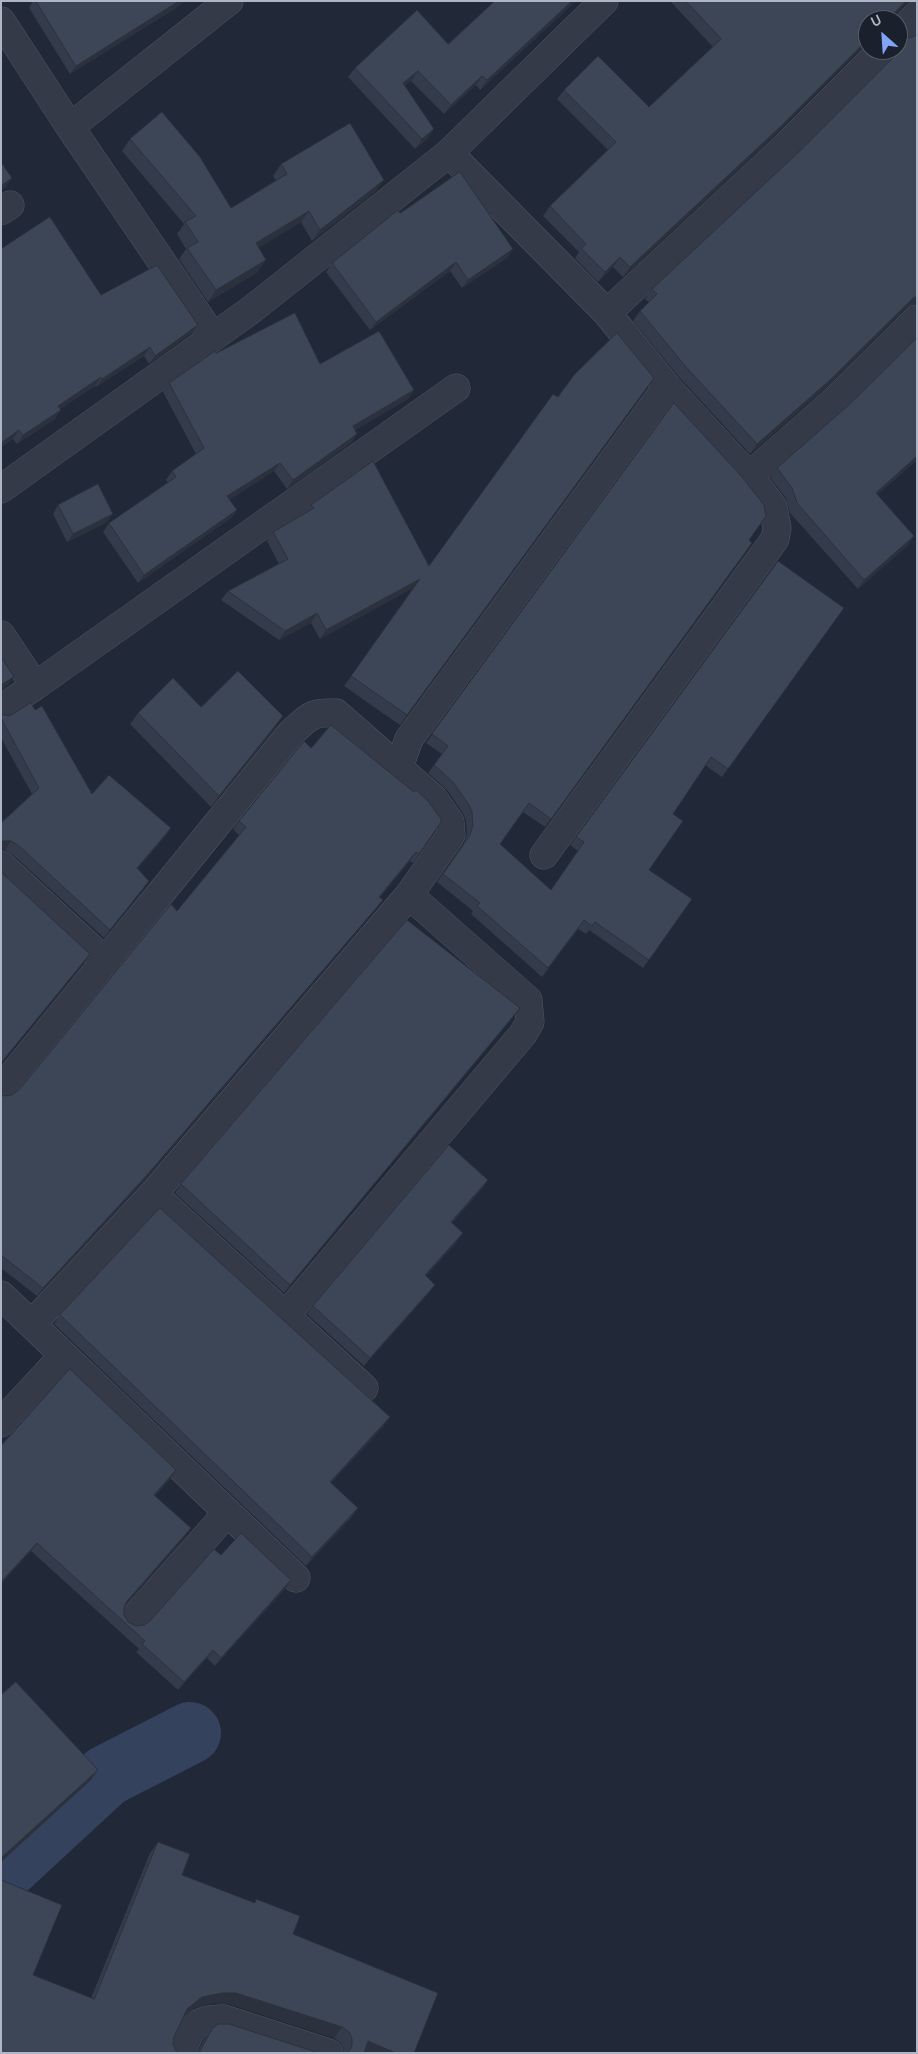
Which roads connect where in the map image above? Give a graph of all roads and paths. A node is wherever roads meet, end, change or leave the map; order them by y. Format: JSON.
{"nodes":[{"id":1,"x":229,"y":1,"type":"edge"},
{"id":2,"x":604,"y":1,"type":"edge"},
{"id":3,"x":917,"y":15,"type":"edge"},
{"id":4,"x":1,"y":21,"type":"edge"},
{"id":5,"x":908,"y":24,"type":"edge"},
{"id":6,"x":872,"y":60,"type":"edge"},
{"id":7,"x":70,"y":127,"type":"junction"},
{"id":8,"x":449,"y":153,"type":"junction"},
{"id":9,"x":607,"y":313,"type":"junction"},
{"id":10,"x":917,"y":319,"type":"edge"},
{"id":11,"x":213,"y":337,"type":"junction"},
{"id":12,"x":667,"y":387,"type":"junction"},
{"id":13,"x":456,"y":388,"type":"dead end"},
{"id":14,"x":749,"y":476,"type":"junction"},
{"id":15,"x":1,"y":489,"type":"edge"},
{"id":16,"x":1,"y":635,"type":"edge"},
{"id":17,"x":35,"y":686,"type":"junction"},
{"id":18,"x":1,"y":709,"type":"edge"},
{"id":19,"x":398,"y":767,"type":"junction"},
{"id":20,"x":544,"y":855,"type":"dead end"},
{"id":21,"x":1,"y":865,"type":"edge"},
{"id":22,"x":409,"y":895,"type":"junction"},
{"id":23,"x":106,"y":962,"type":"junction"},
{"id":24,"x":1,"y":1089,"type":"edge"},
{"id":25,"x":153,"y":1194,"type":"junction"},
{"id":26,"x":1,"y":1295,"type":"edge"},
{"id":27,"x":286,"y":1315,"type":"junction"},
{"id":28,"x":32,"y":1324,"type":"junction"},
{"id":29,"x":63,"y":1356,"type":"junction"},
{"id":30,"x":364,"y":1388,"type":"dead end"},
{"id":31,"x":1,"y":1423,"type":"edge"},
{"id":32,"x":227,"y":1513,"type":"junction"},
{"id":33,"x":296,"y":1578,"type":"dead end"},
{"id":34,"x":133,"y":1619,"type":"dead end"},
{"id":35,"x":181,"y":2053,"type":"edge"},
{"id":36,"x":330,"y":2053,"type":"edge"}],
"edges":[{"from":1,"to":7,"type":"street"},
{"from":2,"to":8,"type":"street"},
{"from":3,"to":5,"type":"street"},
{"from":4,"to":7,"type":"street"},
{"from":6,"to":9,"type":"street"},
{"from":7,"to":11,"type":"street"},
{"from":8,"to":9,"type":"street"},
{"from":8,"to":11,"type":"street"},
{"from":9,"to":12,"type":"street"},
{"from":10,"to":14,"type":"street"},
{"from":11,"to":15,"type":"street"},
{"from":12,"to":14,"type":"street"},
{"from":12,"to":19,"type":"street"},
{"from":13,"to":17,"type":"street"},
{"from":14,"to":20,"type":"street"},
{"from":16,"to":17,"type":"street"},
{"from":17,"to":18,"type":"street"},
{"from":19,"to":22,"type":"street"},
{"from":19,"to":23,"type":"street"},
{"from":21,"to":23,"type":"street"},
{"from":22,"to":25,"type":"street"},
{"from":22,"to":27,"type":"street"},
{"from":23,"to":24,"type":"street"},
{"from":25,"to":27,"type":"street"},
{"from":25,"to":28,"type":"street"},
{"from":26,"to":28,"type":"street"},
{"from":27,"to":30,"type":"street"},
{"from":28,"to":29,"type":"street"},
{"from":29,"to":31,"type":"street"},
{"from":29,"to":32,"type":"street"},
{"from":32,"to":33,"type":"street"},
{"from":32,"to":34,"type":"street"},
{"from":35,"to":36,"type":"street"}]}
